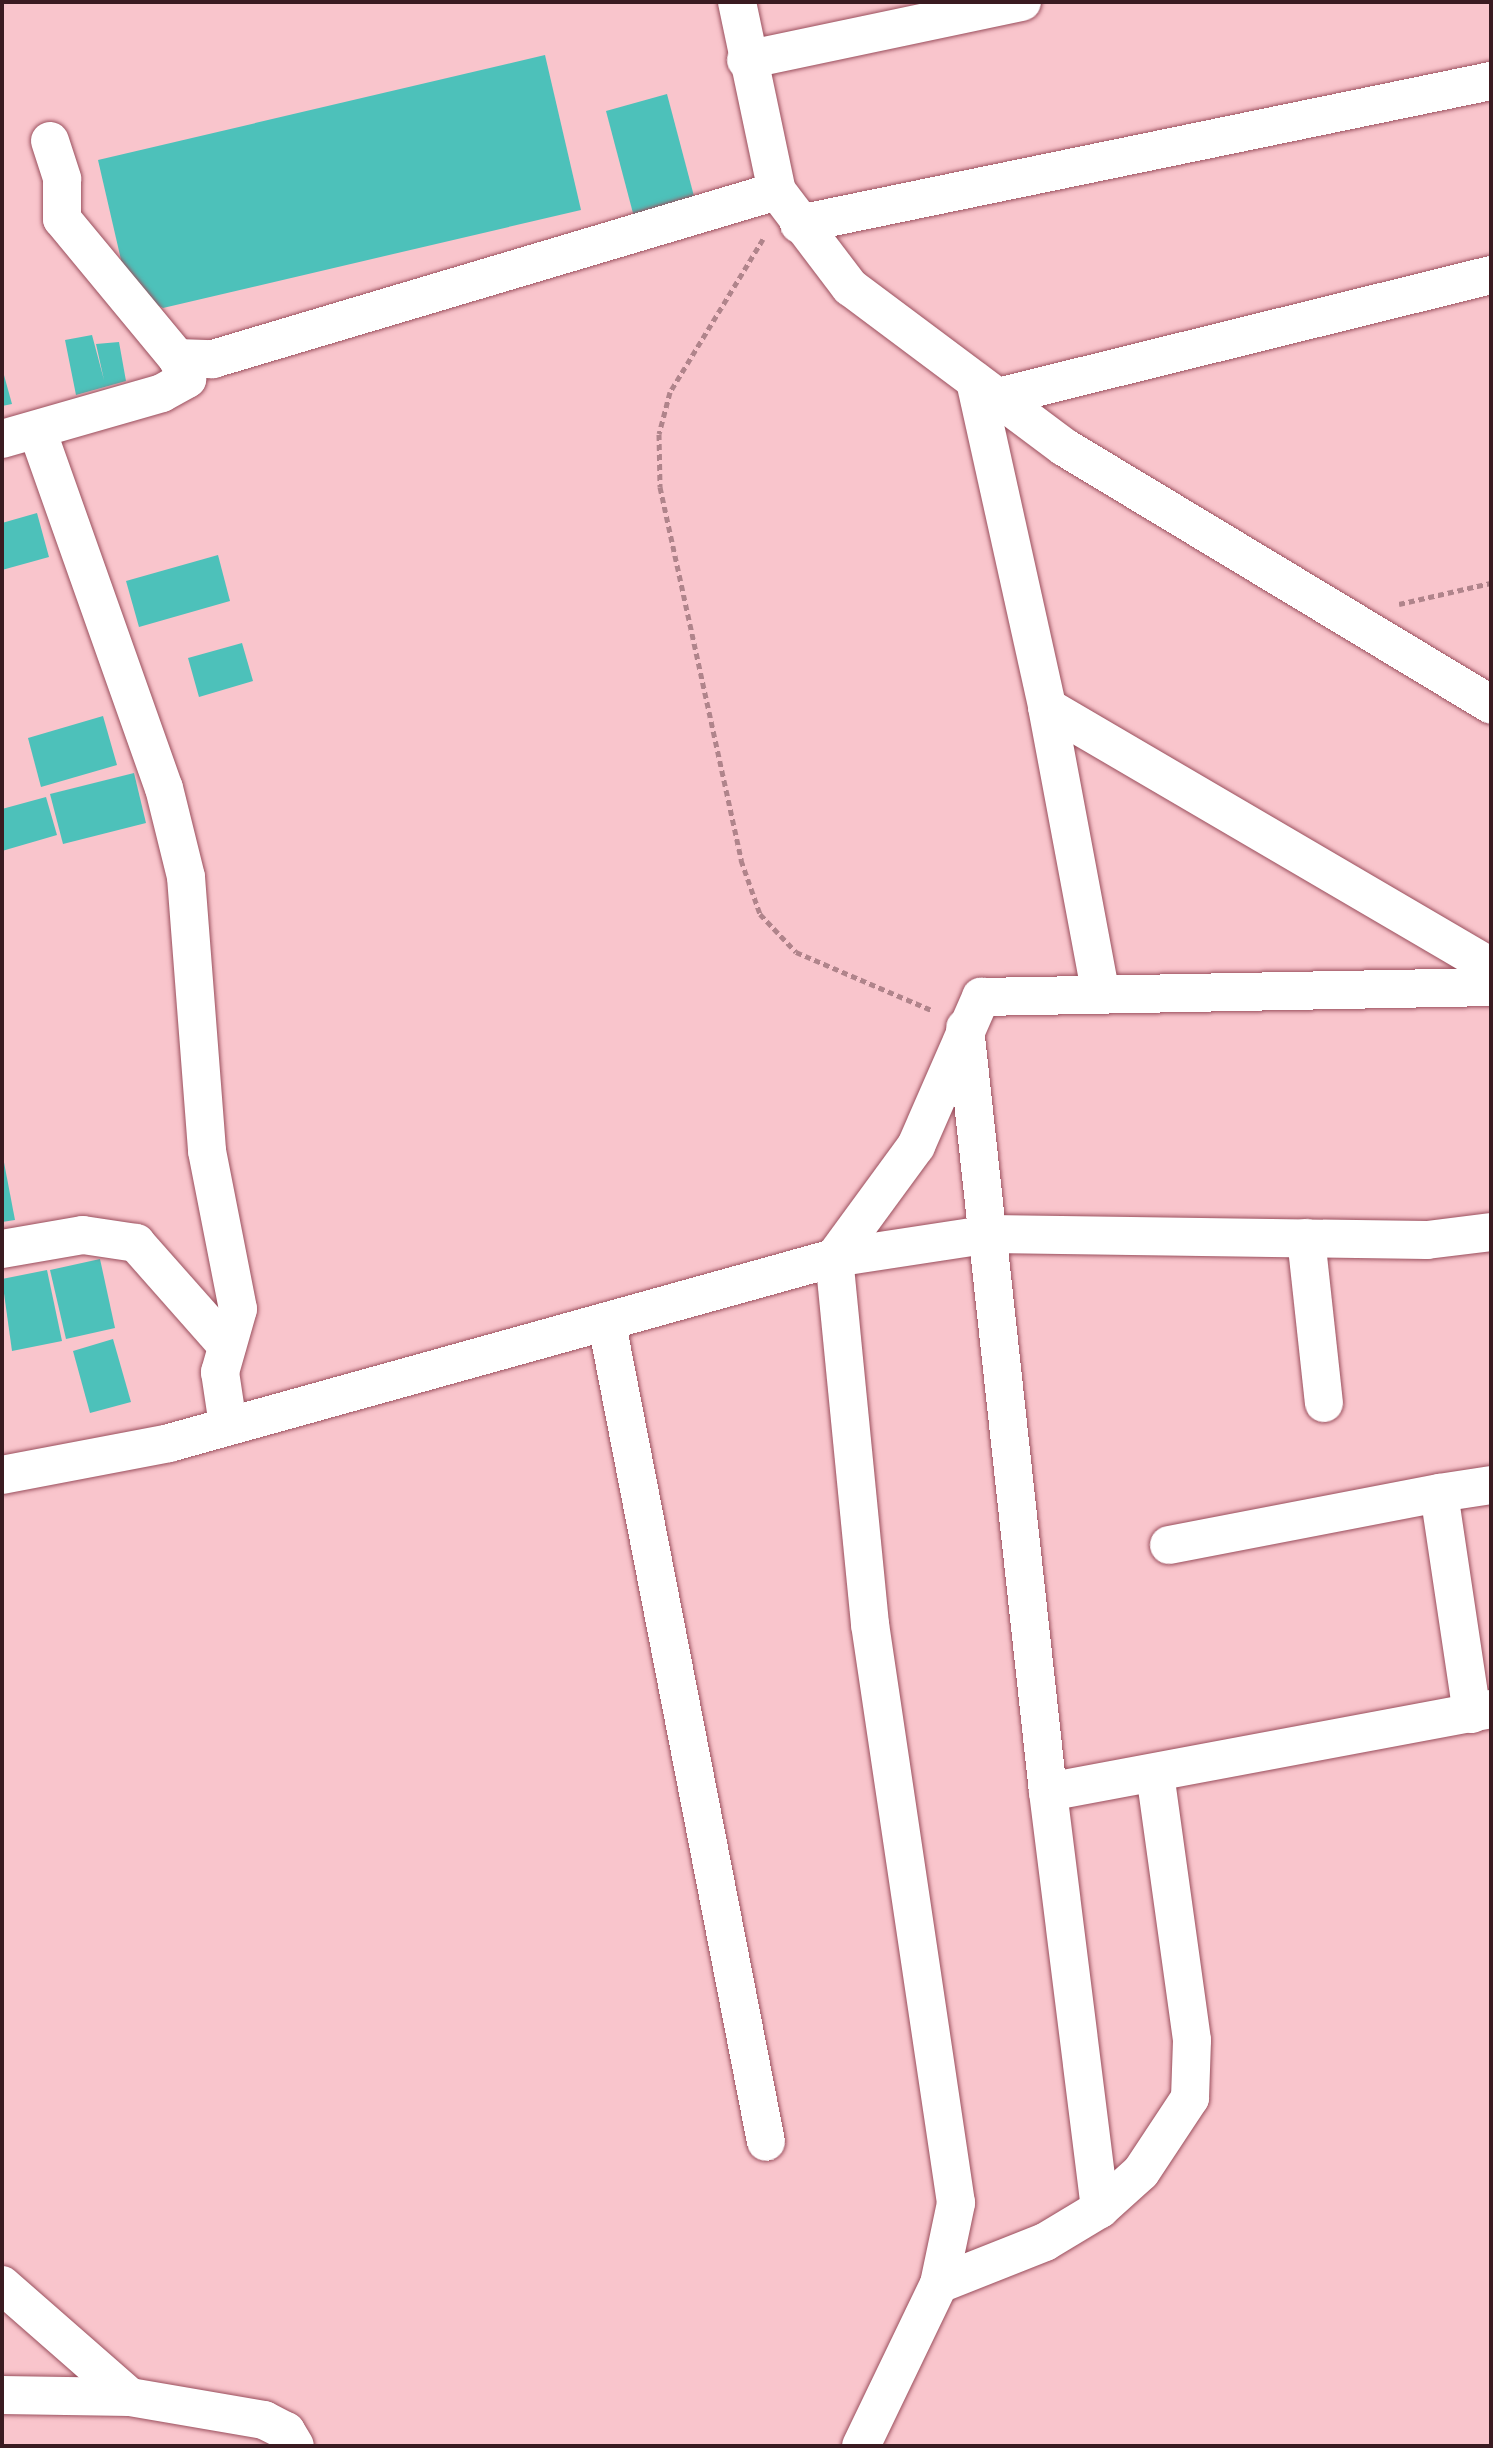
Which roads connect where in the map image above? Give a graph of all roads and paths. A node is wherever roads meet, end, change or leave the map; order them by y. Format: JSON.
{"nodes":[{"id":1,"x":737,"y":2,"type":"edge"},
{"id":2,"x":1022,"y":2,"type":"edge"},
{"id":3,"x":746,"y":60,"type":"junction"},
{"id":4,"x":1491,"y":81,"type":"edge"},
{"id":5,"x":50,"y":141,"type":"dead end"},
{"id":6,"x":787,"y":206,"type":"junction"},
{"id":7,"x":1491,"y":275,"type":"edge"},
{"id":8,"x":177,"y":358,"type":"junction"},
{"id":9,"x":986,"y":389,"type":"junction"},
{"id":10,"x":19,"y":434,"type":"edge"},
{"id":11,"x":1491,"y":583,"type":"edge"},
{"id":12,"x":1355,"y":623,"type":"junction"},
{"id":13,"x":1491,"y":705,"type":"edge"},
{"id":14,"x":1047,"y":707,"type":"junction"},
{"id":15,"x":1491,"y":967,"type":"edge"},
{"id":16,"x":1491,"y":987,"type":"edge"},
{"id":17,"x":1100,"y":990,"type":"junction"},
{"id":18,"x":965,"y":1025,"type":"junction"},
{"id":19,"x":1491,"y":1232,"type":"edge"},
{"id":20,"x":991,"y":1234,"type":"junction"},
{"id":21,"x":1306,"y":1238,"type":"junction"},
{"id":22,"x":2,"y":1249,"type":"edge"},
{"id":23,"x":834,"y":1258,"type":"junction"},
{"id":24,"x":607,"y":1324,"type":"junction"},
{"id":25,"x":227,"y":1346,"type":"junction"},
{"id":26,"x":1324,"y":1403,"type":"dead end"},
{"id":27,"x":228,"y":1425,"type":"junction"},
{"id":28,"x":2,"y":1475,"type":"edge"},
{"id":29,"x":1491,"y":1485,"type":"edge"},
{"id":30,"x":1439,"y":1493,"type":"junction"},
{"id":31,"x":1169,"y":1545,"type":"dead end"},
{"id":32,"x":1481,"y":1712,"type":"edge"},
{"id":33,"x":1155,"y":1775,"type":"junction"},
{"id":34,"x":1048,"y":1792,"type":"junction"},
{"id":35,"x":766,"y":2142,"type":"dead end"},
{"id":36,"x":1095,"y":2174,"type":"junction"},
{"id":37,"x":939,"y":2284,"type":"junction"},
{"id":38,"x":2,"y":2285,"type":"edge"},
{"id":39,"x":2,"y":2395,"type":"edge"},
{"id":40,"x":130,"y":2397,"type":"junction"},
{"id":41,"x":295,"y":2446,"type":"edge"},
{"id":42,"x":861,"y":2446,"type":"edge"}],
"edges":[{"from":1,"to":3,"type":"street"},
{"from":2,"to":3,"type":"street"},
{"from":3,"to":6,"type":"street"},
{"from":4,"to":6,"type":"street"},
{"from":5,"to":8,"type":"street"},
{"from":6,"to":8,"type":"street"},
{"from":6,"to":9,"type":"street"},
{"from":6,"to":18,"type":"path"},
{"from":7,"to":9,"type":"street"},
{"from":8,"to":10,"type":"street"},
{"from":9,"to":12,"type":"street"},
{"from":9,"to":14,"type":"street"},
{"from":10,"to":25,"type":"street"},
{"from":11,"to":12,"type":"path"},
{"from":12,"to":13,"type":"street"},
{"from":14,"to":15,"type":"street"},
{"from":14,"to":17,"type":"street"},
{"from":16,"to":17,"type":"street"},
{"from":17,"to":18,"type":"street"},
{"from":18,"to":20,"type":"street"},
{"from":18,"to":23,"type":"street"},
{"from":19,"to":21,"type":"street"},
{"from":20,"to":21,"type":"street"},
{"from":20,"to":23,"type":"street"},
{"from":20,"to":34,"type":"street"},
{"from":21,"to":26,"type":"street"},
{"from":22,"to":25,"type":"street"},
{"from":23,"to":24,"type":"street"},
{"from":23,"to":37,"type":"street"},
{"from":24,"to":27,"type":"street"},
{"from":24,"to":35,"type":"street"},
{"from":25,"to":27,"type":"street"},
{"from":27,"to":28,"type":"street"},
{"from":29,"to":30,"type":"street"},
{"from":30,"to":31,"type":"street"},
{"from":30,"to":32,"type":"street"},
{"from":32,"to":33,"type":"street"},
{"from":33,"to":34,"type":"street"},
{"from":33,"to":36,"type":"street"},
{"from":34,"to":36,"type":"street"},
{"from":36,"to":37,"type":"street"},
{"from":37,"to":42,"type":"street"},
{"from":38,"to":40,"type":"street"},
{"from":39,"to":40,"type":"street"},
{"from":40,"to":41,"type":"street"}]}
